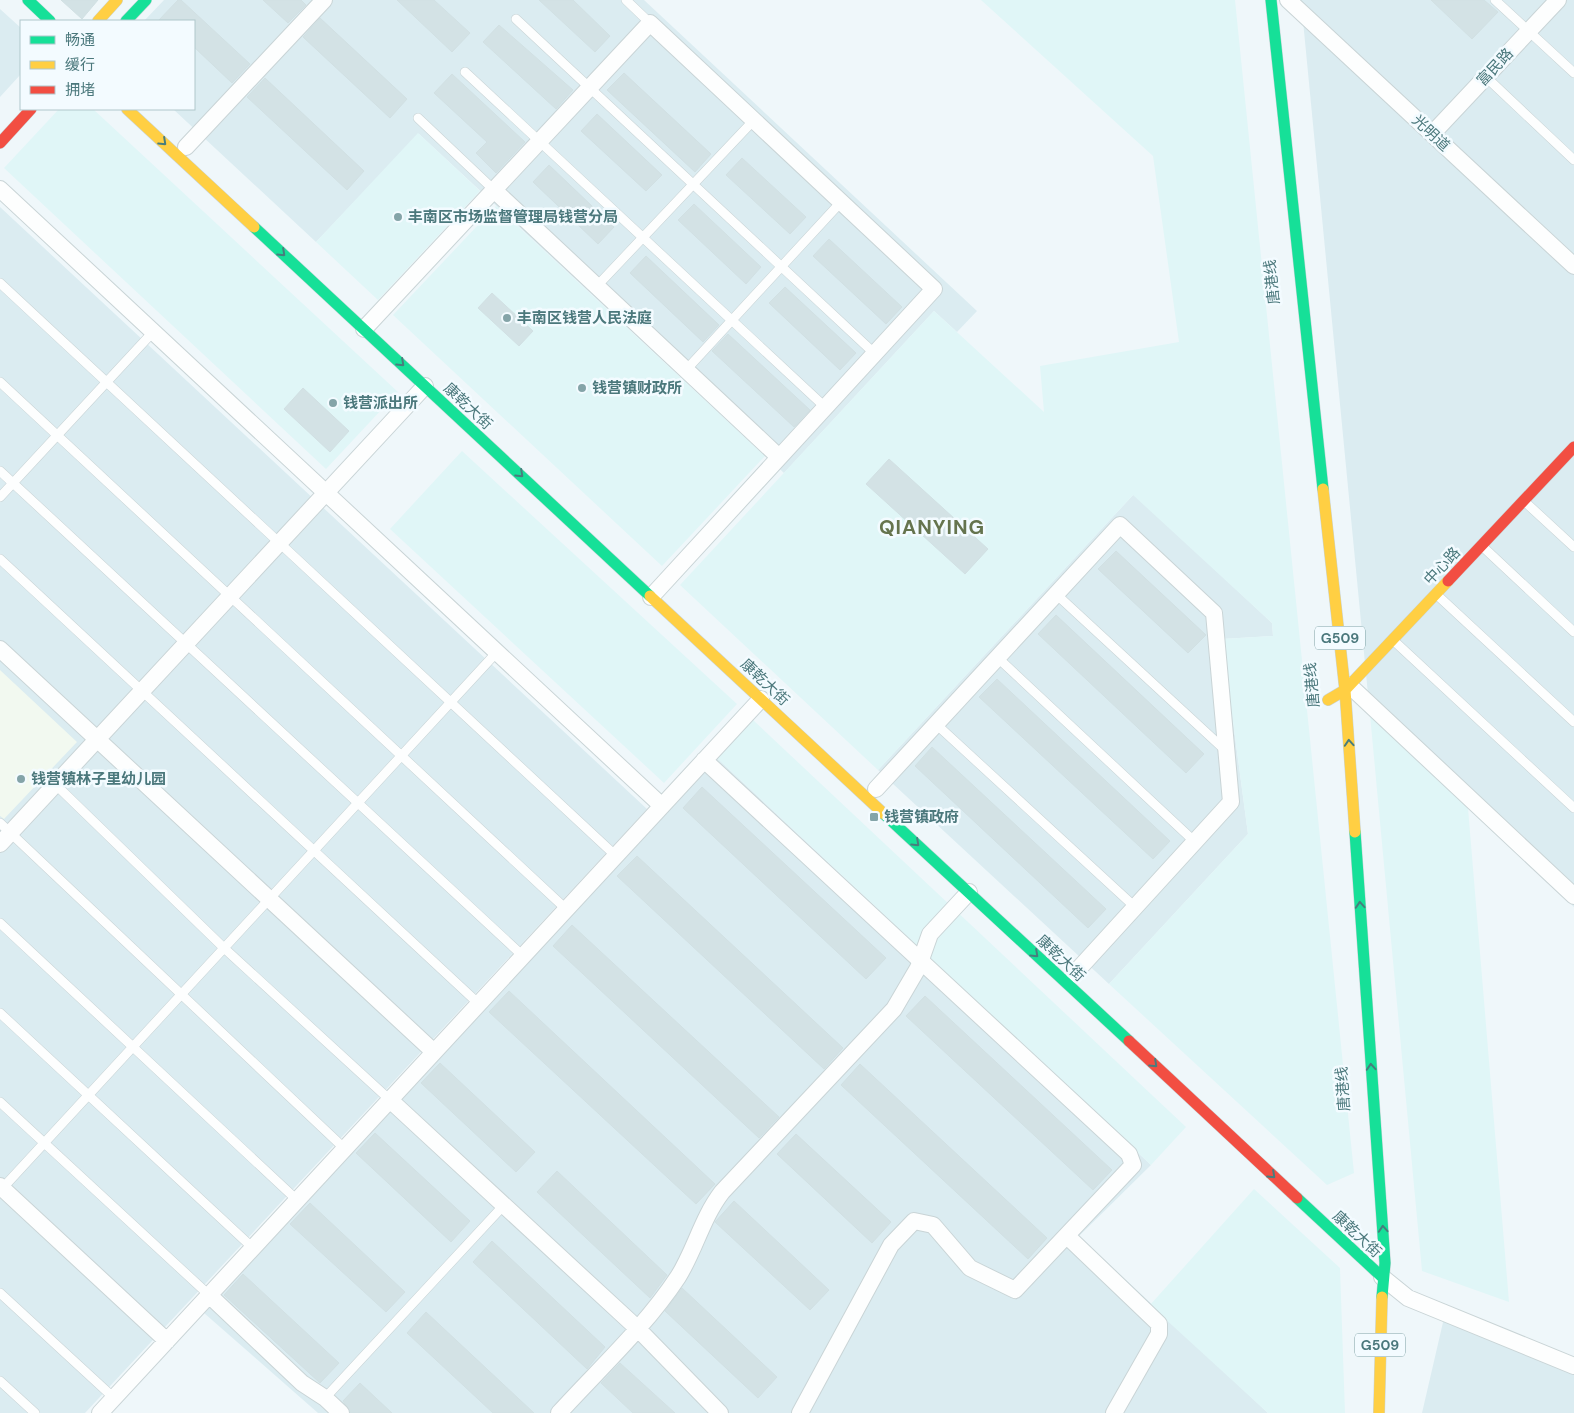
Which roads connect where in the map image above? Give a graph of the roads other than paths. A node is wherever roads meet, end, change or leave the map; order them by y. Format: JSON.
{"nodes":[{"id":1,"x":28,"y":0,"type":"edge"},
{"id":2,"x":117,"y":0,"type":"edge"},
{"id":3,"x":146,"y":0,"type":"edge"},
{"id":4,"x":324,"y":0,"type":"edge"},
{"id":5,"x":626,"y":0,"type":"edge"},
{"id":6,"x":1260,"y":0,"type":"edge"},
{"id":7,"x":1271,"y":0,"type":"edge"},
{"id":8,"x":1288,"y":0,"type":"edge"},
{"id":9,"x":1495,"y":0,"type":"edge"},
{"id":10,"x":1558,"y":0,"type":"edge"},
{"id":11,"x":16,"y":5,"type":"dead end"},
{"id":12,"x":516,"y":19,"type":"dead end"},
{"id":13,"x":33,"y":20,"type":"edge"},
{"id":14,"x":49,"y":20,"type":"edge"},
{"id":15,"x":99,"y":20,"type":"edge"},
{"id":16,"x":127,"y":20,"type":"edge"},
{"id":17,"x":650,"y":23,"type":"junction"},
{"id":18,"x":1529,"y":31,"type":"junction"},
{"id":19,"x":465,"y":72,"type":"dead end"},
{"id":20,"x":1574,"y":73,"type":"edge"},
{"id":21,"x":1486,"y":77,"type":"junction"},
{"id":22,"x":590,"y":88,"type":"junction"},
{"id":23,"x":1268,"y":89,"type":"dead end"},
{"id":24,"x":30,"y":110,"type":"edge"},
{"id":25,"x":128,"y":110,"type":"edge"},
{"id":26,"x":418,"y":118,"type":"dead end"},
{"id":27,"x":754,"y":120,"type":"junction"},
{"id":28,"x":1432,"y":134,"type":"junction"},
{"id":29,"x":540,"y":141,"type":"junction"},
{"id":30,"x":0,"y":143,"type":"edge"},
{"id":31,"x":186,"y":147,"type":"dead end"},
{"id":32,"x":1574,"y":160,"type":"edge"},
{"id":33,"x":693,"y":184,"type":"junction"},
{"id":34,"x":0,"y":189,"type":"edge"},
{"id":35,"x":494,"y":190,"type":"junction"},
{"id":36,"x":841,"y":202,"type":"junction"},
{"id":37,"x":643,"y":237,"type":"junction"},
{"id":38,"x":1574,"y":266,"type":"edge"},
{"id":39,"x":782,"y":267,"type":"junction"},
{"id":40,"x":0,"y":283,"type":"edge"},
{"id":41,"x":596,"y":286,"type":"junction"},
{"id":42,"x":732,"y":320,"type":"junction"},
{"id":43,"x":370,"y":322,"type":"junction"},
{"id":44,"x":153,"y":332,"type":"junction"},
{"id":45,"x":874,"y":353,"type":"junction"},
{"id":46,"x":686,"y":370,"type":"junction"},
{"id":47,"x":430,"y":380,"type":"junction"},
{"id":48,"x":0,"y":382,"type":"edge"},
{"id":49,"x":106,"y":382,"type":"junction"},
{"id":50,"x":825,"y":407,"type":"junction"},
{"id":51,"x":57,"y":436,"type":"junction"},
{"id":52,"x":1573,"y":451,"type":"edge"},
{"id":53,"x":779,"y":457,"type":"junction"},
{"id":54,"x":0,"y":471,"type":"edge"},
{"id":55,"x":13,"y":483,"type":"junction"},
{"id":56,"x":326,"y":493,"type":"junction"},
{"id":57,"x":0,"y":498,"type":"edge"},
{"id":58,"x":1524,"y":501,"type":"junction"},
{"id":59,"x":280,"y":544,"type":"junction"},
{"id":60,"x":1482,"y":545,"type":"junction"},
{"id":61,"x":1574,"y":547,"type":"edge"},
{"id":62,"x":0,"y":559,"type":"edge"},
{"id":63,"x":657,"y":590,"type":"junction"},
{"id":64,"x":1056,"y":594,"type":"junction"},
{"id":65,"x":1436,"y":594,"type":"junction"},
{"id":66,"x":230,"y":597,"type":"junction"},
{"id":67,"x":1574,"y":632,"type":"edge"},
{"id":68,"x":1393,"y":639,"type":"junction"},
{"id":69,"x":187,"y":644,"type":"junction"},
{"id":70,"x":0,"y":650,"type":"edge"},
{"id":71,"x":496,"y":652,"type":"junction"},
{"id":72,"x":998,"y":658,"type":"junction"},
{"id":73,"x":1347,"y":687,"type":"junction"},
{"id":74,"x":142,"y":692,"type":"junction"},
{"id":75,"x":761,"y":699,"type":"junction"},
{"id":76,"x":1328,"y":700,"type":"dead end"},
{"id":77,"x":450,"y":702,"type":"junction"},
{"id":78,"x":1574,"y":722,"type":"edge"},
{"id":79,"x":936,"y":724,"type":"junction"},
{"id":80,"x":98,"y":740,"type":"junction"},
{"id":81,"x":1226,"y":750,"type":"junction"},
{"id":82,"x":401,"y":756,"type":"junction"},
{"id":83,"x":704,"y":760,"type":"junction"},
{"id":84,"x":56,"y":785,"type":"junction"},
{"id":85,"x":875,"y":789,"type":"dead end"},
{"id":86,"x":358,"y":802,"type":"junction"},
{"id":87,"x":662,"y":806,"type":"junction"},
{"id":88,"x":1574,"y":808,"type":"edge"},
{"id":89,"x":3,"y":834,"type":"edge"},
{"id":90,"x":1194,"y":842,"type":"junction"},
{"id":91,"x":314,"y":850,"type":"junction"},
{"id":92,"x":616,"y":856,"type":"junction"},
{"id":93,"x":974,"y":886,"type":"junction"},
{"id":94,"x":1574,"y":896,"type":"edge"},
{"id":95,"x":269,"y":899,"type":"junction"},
{"id":96,"x":1135,"y":907,"type":"junction"},
{"id":97,"x":566,"y":910,"type":"junction"},
{"id":98,"x":0,"y":923,"type":"edge"},
{"id":99,"x":224,"y":948,"type":"junction"},
{"id":100,"x":523,"y":956,"type":"junction"},
{"id":101,"x":920,"y":959,"type":"junction"},
{"id":102,"x":1071,"y":971,"type":"joint"},
{"id":103,"x":181,"y":994,"type":"junction"},
{"id":104,"x":479,"y":1004,"type":"junction"},
{"id":105,"x":0,"y":1013,"type":"edge"},
{"id":106,"x":133,"y":1047,"type":"junction"},
{"id":107,"x":434,"y":1052,"type":"junction"},
{"id":108,"x":1190,"y":1081,"type":"dead end"},
{"id":109,"x":88,"y":1095,"type":"junction"},
{"id":110,"x":390,"y":1100,"type":"junction"},
{"id":111,"x":0,"y":1102,"type":"edge"},
{"id":112,"x":45,"y":1143,"type":"junction"},
{"id":113,"x":345,"y":1149,"type":"junction"},
{"id":114,"x":1,"y":1189,"type":"edge"},
{"id":115,"x":297,"y":1200,"type":"junction"},
{"id":116,"x":504,"y":1205,"type":"junction"},
{"id":117,"x":1066,"y":1236,"type":"junction"},
{"id":118,"x":253,"y":1248,"type":"junction"},
{"id":119,"x":1370,"y":1249,"type":"dead end"},
{"id":120,"x":1383,"y":1270,"type":"junction"},
{"id":121,"x":0,"y":1293,"type":"edge"},
{"id":122,"x":209,"y":1296,"type":"junction"},
{"id":123,"x":637,"y":1328,"type":"junction"},
{"id":124,"x":167,"y":1340,"type":"junction"},
{"id":125,"x":1574,"y":1366,"type":"edge"},
{"id":126,"x":0,"y":1380,"type":"edge"},
{"id":127,"x":114,"y":1398,"type":"junction"},
{"id":128,"x":325,"y":1398,"type":"junction"},
{"id":129,"x":35,"y":1413,"type":"edge"},
{"id":130,"x":100,"y":1413,"type":"edge"},
{"id":131,"x":341,"y":1413,"type":"edge"},
{"id":132,"x":559,"y":1413,"type":"edge"},
{"id":133,"x":720,"y":1413,"type":"edge"},
{"id":134,"x":800,"y":1413,"type":"edge"},
{"id":135,"x":1114,"y":1413,"type":"edge"},
{"id":136,"x":1379,"y":1413,"type":"edge"}],
"edges":[{"from":1,"to":14,"type":"main road"},
{"from":2,"to":15,"type":"main road"},
{"from":3,"to":16,"type":"main road"},
{"from":4,"to":31,"type":"street"},
{"from":5,"to":17,"type":"lane"},
{"from":6,"to":23,"type":"main road"},
{"from":7,"to":73,"type":"main road","name":"唐港线","number":"G509"},
{"from":8,"to":28,"type":"street","name":"光明道"},
{"from":9,"to":18,"type":"lane"},
{"from":10,"to":18,"type":"street","name":"富民路"},
{"from":11,"to":13,"type":"main road"},
{"from":12,"to":22,"type":"lane"},
{"from":17,"to":22,"type":"street"},
{"from":17,"to":27,"type":"street"},
{"from":18,"to":20,"type":"lane"},
{"from":18,"to":21,"type":"street","name":"富民路"},
{"from":19,"to":29,"type":"lane"},
{"from":21,"to":28,"type":"street","name":"富民路"},
{"from":21,"to":32,"type":"lane"},
{"from":22,"to":29,"type":"street"},
{"from":22,"to":33,"type":"lane"},
{"from":24,"to":30,"type":"main road"},
{"from":25,"to":43,"type":"main road","name":"康乾大街","one_way":true},
{"from":26,"to":35,"type":"lane"},
{"from":27,"to":33,"type":"lane"},
{"from":27,"to":36,"type":"street"},
{"from":28,"to":38,"type":"street","name":"光明道"},
{"from":29,"to":35,"type":"street"},
{"from":29,"to":37,"type":"lane"},
{"from":33,"to":37,"type":"lane"},
{"from":33,"to":39,"type":"lane"},
{"from":34,"to":44,"type":"street"},
{"from":35,"to":41,"type":"street"},
{"from":35,"to":43,"type":"street"},
{"from":36,"to":39,"type":"lane"},
{"from":36,"to":45,"type":"street"},
{"from":37,"to":41,"type":"lane"},
{"from":37,"to":42,"type":"lane"},
{"from":39,"to":42,"type":"lane"},
{"from":39,"to":45,"type":"lane"},
{"from":40,"to":49,"type":"lane"},
{"from":41,"to":46,"type":"street"},
{"from":42,"to":46,"type":"lane"},
{"from":42,"to":50,"type":"lane"},
{"from":43,"to":47,"type":"main road","name":"康乾大街","one_way":true},
{"from":44,"to":49,"type":"lane"},
{"from":44,"to":56,"type":"street"},
{"from":45,"to":50,"type":"street"},
{"from":46,"to":53,"type":"street"},
{"from":47,"to":56,"type":"street"},
{"from":47,"to":63,"type":"main road","name":"康乾大街","one_way":true},
{"from":48,"to":51,"type":"lane"},
{"from":49,"to":51,"type":"lane"},
{"from":49,"to":59,"type":"lane"},
{"from":50,"to":53,"type":"street"},
{"from":51,"to":55,"type":"lane"},
{"from":51,"to":66,"type":"lane"},
{"from":52,"to":58,"type":"main road","name":"中心路"},
{"from":53,"to":63,"type":"street"},
{"from":54,"to":55,"type":"lane"},
{"from":55,"to":57,"type":"lane"},
{"from":55,"to":69,"type":"lane"},
{"from":56,"to":59,"type":"street"},
{"from":56,"to":71,"type":"street"},
{"from":58,"to":60,"type":"main road","name":"中心路"},
{"from":58,"to":61,"type":"lane"},
{"from":59,"to":66,"type":"street"},
{"from":59,"to":77,"type":"lane"},
{"from":60,"to":65,"type":"main road","name":"中心路"},
{"from":60,"to":67,"type":"lane"},
{"from":62,"to":74,"type":"lane"},
{"from":63,"to":75,"type":"main road","name":"康乾大街"},
{"from":64,"to":72,"type":"street"},
{"from":64,"to":81,"type":"lane"},
{"from":64,"to":81,"type":"street"},
{"from":65,"to":68,"type":"main road","name":"中心路"},
{"from":65,"to":78,"type":"lane"},
{"from":66,"to":69,"type":"street"},
{"from":66,"to":82,"type":"lane"},
{"from":68,"to":73,"type":"main road","name":"中心路"},
{"from":68,"to":88,"type":"lane"},
{"from":69,"to":74,"type":"street"},
{"from":69,"to":86,"type":"lane"},
{"from":70,"to":80,"type":"street"},
{"from":71,"to":77,"type":"lane"},
{"from":71,"to":87,"type":"street"},
{"from":72,"to":79,"type":"street"},
{"from":72,"to":90,"type":"lane"},
{"from":73,"to":76,"type":"main road","name":"中心路"},
{"from":73,"to":94,"type":"street"},
{"from":120,"to":73,"type":"main road","name":"唐港线","number":"G509","one_way":true},
{"from":74,"to":80,"type":"street"},
{"from":74,"to":91,"type":"lane"},
{"from":75,"to":83,"type":"street"},
{"from":75,"to":93,"type":"main road","name":"康乾大街","one_way":true},
{"from":77,"to":82,"type":"lane"},
{"from":77,"to":92,"type":"lane"},
{"from":79,"to":85,"type":"street"},
{"from":79,"to":96,"type":"lane"},
{"from":80,"to":84,"type":"street"},
{"from":80,"to":95,"type":"street"},
{"from":81,"to":90,"type":"street"},
{"from":82,"to":86,"type":"lane"},
{"from":82,"to":97,"type":"lane"},
{"from":83,"to":87,"type":"street"},
{"from":83,"to":101,"type":"street"},
{"from":84,"to":89,"type":"street"},
{"from":84,"to":99,"type":"lane"},
{"from":86,"to":91,"type":"lane"},
{"from":86,"to":100,"type":"lane"},
{"from":87,"to":92,"type":"street"},
{"from":89,"to":103,"type":"lane"},
{"from":90,"to":96,"type":"street"},
{"from":91,"to":95,"type":"lane"},
{"from":91,"to":104,"type":"lane"},
{"from":92,"to":97,"type":"street"},
{"from":93,"to":101,"type":"street"},
{"from":93,"to":120,"type":"main road","name":"康乾大街","one_way":true},
{"from":95,"to":99,"type":"lane"},
{"from":95,"to":107,"type":"street"},
{"from":96,"to":102,"type":"street"},
{"from":97,"to":100,"type":"street"},
{"from":98,"to":106,"type":"lane"},
{"from":99,"to":103,"type":"lane"},
{"from":99,"to":110,"type":"lane"},
{"from":100,"to":104,"type":"street"},
{"from":101,"to":117,"type":"street"},
{"from":101,"to":123,"type":"street"},
{"from":102,"to":108,"type":"main road","name":"康乾大街"},
{"from":103,"to":106,"type":"lane"},
{"from":103,"to":113,"type":"lane"},
{"from":104,"to":107,"type":"street"},
{"from":105,"to":109,"type":"lane"},
{"from":106,"to":109,"type":"lane"},
{"from":106,"to":115,"type":"lane"},
{"from":107,"to":110,"type":"street"},
{"from":109,"to":112,"type":"lane"},
{"from":109,"to":118,"type":"lane"},
{"from":110,"to":113,"type":"street"},
{"from":110,"to":116,"type":"street"},
{"from":111,"to":112,"type":"lane"},
{"from":112,"to":114,"type":"lane"},
{"from":112,"to":122,"type":"lane"},
{"from":113,"to":115,"type":"street"},
{"from":114,"to":124,"type":"street"},
{"from":115,"to":118,"type":"street"},
{"from":116,"to":123,"type":"street"},
{"from":116,"to":128,"type":"lane"},
{"from":117,"to":134,"type":"street"},
{"from":117,"to":135,"type":"street"},
{"from":118,"to":122,"type":"street"},
{"from":119,"to":120,"type":"main road","name":"唐港线","number":"G509"},
{"from":120,"to":125,"type":"street"},
{"from":120,"to":136,"type":"main road","name":"唐港线","number":"G509"},
{"from":121,"to":127,"type":"lane"},
{"from":122,"to":124,"type":"street"},
{"from":122,"to":128,"type":"street"},
{"from":123,"to":132,"type":"street"},
{"from":123,"to":133,"type":"street"},
{"from":124,"to":127,"type":"street"},
{"from":126,"to":129,"type":"lane"},
{"from":127,"to":130,"type":"street"},
{"from":128,"to":131,"type":"street"}]}
